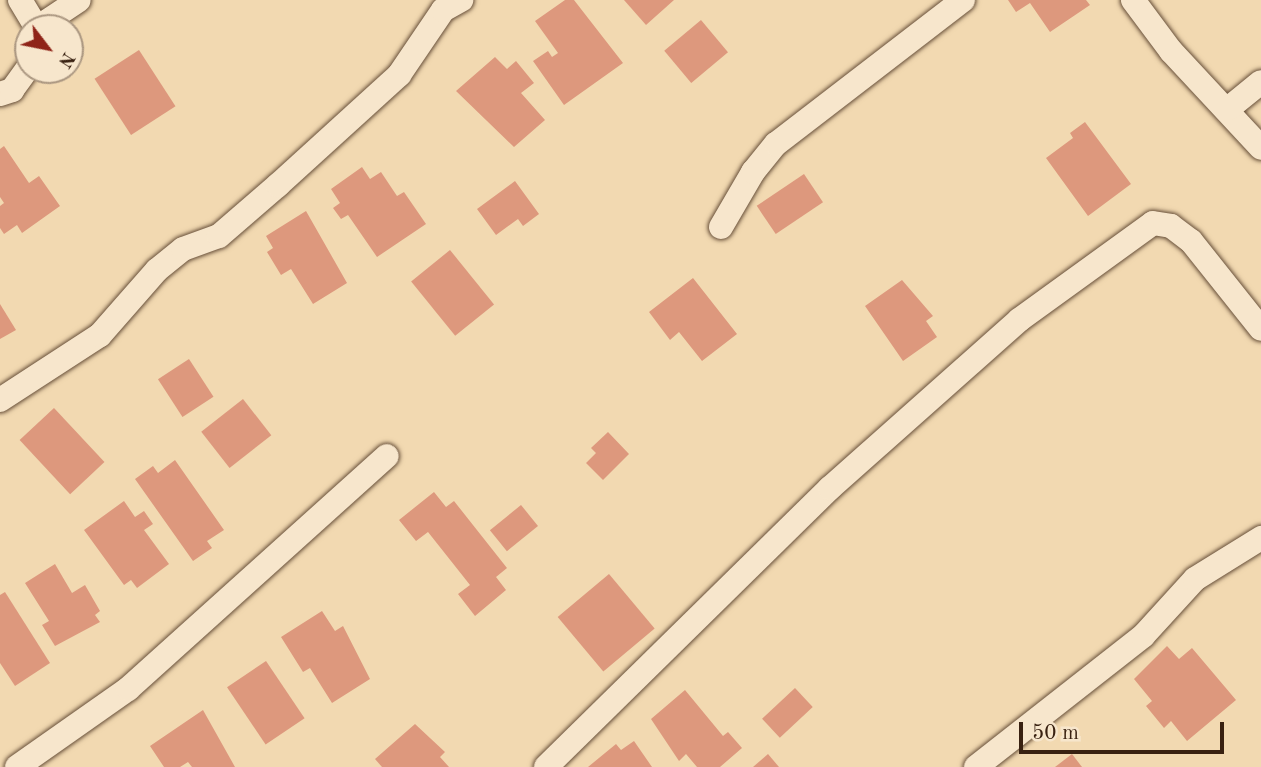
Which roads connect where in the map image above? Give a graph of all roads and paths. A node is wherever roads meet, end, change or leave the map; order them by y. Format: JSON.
{"nodes":[{"id":1,"x":79,"y":0,"type":"edge"},
{"id":2,"x":461,"y":0,"type":"edge"},
{"id":3,"x":963,"y":0,"type":"edge"},
{"id":4,"x":1133,"y":0,"type":"edge"},
{"id":5,"x":58,"y":14,"type":"edge"},
{"id":6,"x":1261,"y":82,"type":"edge"},
{"id":7,"x":16,"y":84,"type":"edge"},
{"id":8,"x":0,"y":94,"type":"edge"},
{"id":9,"x":1229,"y":108,"type":"junction"},
{"id":10,"x":1261,"y":148,"type":"edge"},
{"id":11,"x":722,"y":227,"type":"dead end"},
{"id":12,"x":1261,"y":329,"type":"edge"},
{"id":13,"x":0,"y":400,"type":"edge"},
{"id":14,"x":387,"y":456,"type":"dead end"},
{"id":15,"x":1261,"y":538,"type":"edge"},
{"id":16,"x":17,"y":767,"type":"edge"},
{"id":17,"x":546,"y":767,"type":"edge"},
{"id":18,"x":976,"y":767,"type":"edge"}],
"edges":[{"from":1,"to":5,"type":"street"},
{"from":2,"to":13,"type":"street"},
{"from":3,"to":11,"type":"street"},
{"from":4,"to":9,"type":"street"},
{"from":6,"to":9,"type":"street"},
{"from":7,"to":8,"type":"street"},
{"from":9,"to":10,"type":"street"},
{"from":12,"to":17,"type":"street"},
{"from":14,"to":16,"type":"street"},
{"from":15,"to":18,"type":"street"}]}
